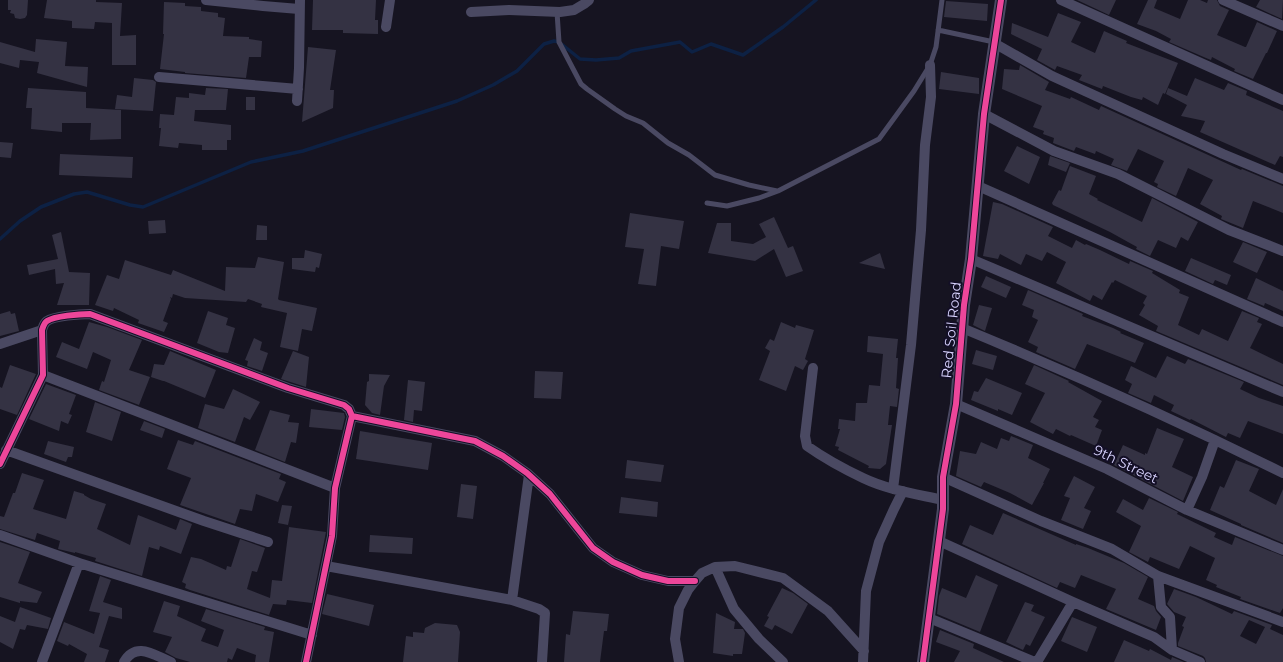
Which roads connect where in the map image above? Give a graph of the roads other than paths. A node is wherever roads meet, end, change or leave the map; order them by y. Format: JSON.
{"nodes":[{"id":1,"x":206,"y":0,"type":"edge"},
{"id":2,"x":390,"y":0,"type":"edge"},
{"id":3,"x":589,"y":0,"type":"edge"},
{"id":4,"x":942,"y":0,"type":"edge"},
{"id":5,"x":1001,"y":0,"type":"edge"},
{"id":6,"x":1061,"y":0,"type":"edge"},
{"id":7,"x":1222,"y":0,"type":"edge"},
{"id":8,"x":300,"y":4,"type":"edge"},
{"id":9,"x":471,"y":12,"type":"dead end"},
{"id":10,"x":557,"y":12,"type":"junction"},
{"id":11,"x":1283,"y":26,"type":"edge"},
{"id":12,"x":386,"y":27,"type":"dead end"},
{"id":13,"x":938,"y":30,"type":"junction"},
{"id":14,"x":994,"y":42,"type":"junction"},
{"id":15,"x":930,"y":65,"type":"junction"},
{"id":16,"x":159,"y":77,"type":"dead end"},
{"id":17,"x":298,"y":89,"type":"junction"},
{"id":18,"x":1283,"y":100,"type":"edge"},
{"id":19,"x":297,"y":101,"type":"dead end"},
{"id":20,"x":984,"y":114,"type":"junction"},
{"id":21,"x":1283,"y":179,"type":"edge"},
{"id":22,"x":978,"y":186,"type":"junction"},
{"id":23,"x":778,"y":191,"type":"junction"},
{"id":24,"x":708,"y":203,"type":"dead end"},
{"id":25,"x":1283,"y":251,"type":"edge"},
{"id":26,"x":971,"y":259,"type":"junction"},
{"id":27,"x":1283,"y":322,"type":"edge"},
{"id":28,"x":962,"y":328,"type":"junction"},
{"id":29,"x":42,"y":330,"type":"junction"},
{"id":30,"x":0,"y":344,"type":"edge"},
{"id":31,"x":813,"y":368,"type":"dead end"},
{"id":32,"x":43,"y":375,"type":"junction"},
{"id":33,"x":1283,"y":392,"type":"edge"},
{"id":34,"x":956,"y":404,"type":"junction"},
{"id":35,"x":352,"y":416,"type":"junction"},
{"id":36,"x":1215,"y":440,"type":"junction"},
{"id":37,"x":6,"y":450,"type":"junction"},
{"id":38,"x":0,"y":464,"type":"edge"},
{"id":39,"x":1283,"y":473,"type":"edge"},
{"id":40,"x":530,"y":475,"type":"junction"},
{"id":41,"x":943,"y":477,"type":"junction"},
{"id":42,"x":335,"y":488,"type":"junction"},
{"id":43,"x":893,"y":489,"type":"junction"},
{"id":44,"x":903,"y":491,"type":"junction"},
{"id":45,"x":943,"y":500,"type":"junction"},
{"id":46,"x":1187,"y":510,"type":"junction"},
{"id":47,"x":0,"y":535,"type":"edge"},
{"id":48,"x":939,"y":541,"type":"junction"},
{"id":49,"x":268,"y":542,"type":"dead end"},
{"id":50,"x":1283,"y":550,"type":"edge"},
{"id":51,"x":79,"y":563,"type":"junction"},
{"id":52,"x":326,"y":566,"type":"junction"},
{"id":53,"x":715,"y":567,"type":"junction"},
{"id":54,"x":1158,"y":576,"type":"junction"},
{"id":55,"x":695,"y":581,"type":"junction"},
{"id":56,"x":512,"y":600,"type":"junction"},
{"id":57,"x":1073,"y":602,"type":"junction"},
{"id":58,"x":929,"y":618,"type":"junction"},
{"id":59,"x":1283,"y":622,"type":"edge"},
{"id":60,"x":312,"y":635,"type":"junction"},
{"id":61,"x":1172,"y":650,"type":"junction"},
{"id":62,"x":864,"y":651,"type":"junction"},
{"id":63,"x":42,"y":662,"type":"edge"},
{"id":64,"x":124,"y":662,"type":"edge"},
{"id":65,"x":171,"y":662,"type":"edge"},
{"id":66,"x":306,"y":662,"type":"edge"},
{"id":67,"x":542,"y":662,"type":"edge"},
{"id":68,"x":679,"y":662,"type":"edge"},
{"id":69,"x":783,"y":662,"type":"edge"},
{"id":70,"x":863,"y":662,"type":"edge"},
{"id":71,"x":923,"y":662,"type":"edge"},
{"id":72,"x":1036,"y":662,"type":"edge"},
{"id":73,"x":1200,"y":662,"type":"edge"}],
"edges":[{"from":1,"to":8,"type":"street"},
{"from":2,"to":12,"type":"street"},
{"from":3,"to":10,"type":"street"},
{"from":4,"to":13,"type":"lane"},
{"from":5,"to":14,"type":"street","name":"Red Soil Road"},
{"from":6,"to":18,"type":"street"},
{"from":7,"to":11,"type":"street"},
{"from":8,"to":17,"type":"street"},
{"from":9,"to":10,"type":"street"},
{"from":10,"to":23,"type":"lane"},
{"from":13,"to":14,"type":"lane"},
{"from":13,"to":15,"type":"lane"},
{"from":14,"to":20,"type":"street","name":"Red Soil Road"},
{"from":14,"to":21,"type":"street"},
{"from":15,"to":23,"type":"lane"},
{"from":15,"to":43,"type":"street"},
{"from":16,"to":17,"type":"street"},
{"from":17,"to":19,"type":"street"},
{"from":20,"to":22,"type":"street","name":"Red Soil Road"},
{"from":20,"to":25,"type":"street"},
{"from":22,"to":26,"type":"street","name":"Red Soil Road"},
{"from":22,"to":27,"type":"street"},
{"from":23,"to":24,"type":"lane"},
{"from":26,"to":28,"type":"street","name":"Red Soil Road"},
{"from":26,"to":33,"type":"street"},
{"from":28,"to":34,"type":"street","name":"Red Soil Road"},
{"from":28,"to":36,"type":"street"},
{"from":29,"to":30,"type":"street"},
{"from":29,"to":32,"type":"street"},
{"from":29,"to":35,"type":"street"},
{"from":31,"to":43,"type":"street"},
{"from":32,"to":37,"type":"street"},
{"from":32,"to":42,"type":"street"},
{"from":34,"to":41,"type":"street","name":"Red Soil Road"},
{"from":34,"to":46,"type":"street","name":"9th Street"},
{"from":35,"to":40,"type":"street"},
{"from":35,"to":42,"type":"street"},
{"from":36,"to":39,"type":"street"},
{"from":36,"to":46,"type":"street"},
{"from":37,"to":38,"type":"street"},
{"from":37,"to":49,"type":"street"},
{"from":40,"to":55,"type":"street"},
{"from":40,"to":56,"type":"street"},
{"from":41,"to":45,"type":"street","name":"Red Soil Road"},
{"from":41,"to":54,"type":"street"},
{"from":42,"to":52,"type":"street"},
{"from":43,"to":44,"type":"street"},
{"from":44,"to":45,"type":"street"},
{"from":44,"to":62,"type":"street"},
{"from":45,"to":48,"type":"street","name":"Red Soil Road"},
{"from":46,"to":50,"type":"street","name":"9th Street"},
{"from":47,"to":51,"type":"street"},
{"from":48,"to":57,"type":"street"},
{"from":48,"to":58,"type":"street","name":"Red Soil Road"},
{"from":51,"to":60,"type":"street"},
{"from":51,"to":63,"type":"street"},
{"from":52,"to":56,"type":"street"},
{"from":52,"to":60,"type":"street"},
{"from":53,"to":55,"type":"street"},
{"from":53,"to":62,"type":"street"},
{"from":53,"to":69,"type":"street"},
{"from":54,"to":59,"type":"street"},
{"from":54,"to":61,"type":"street"},
{"from":55,"to":68,"type":"street"},
{"from":56,"to":67,"type":"street"},
{"from":57,"to":61,"type":"street"},
{"from":57,"to":72,"type":"street"},
{"from":58,"to":71,"type":"street","name":"Red Soil Road"},
{"from":58,"to":72,"type":"street"},
{"from":60,"to":66,"type":"street"},
{"from":61,"to":73,"type":"street"},
{"from":62,"to":70,"type":"street"},
{"from":64,"to":65,"type":"street"}]}
